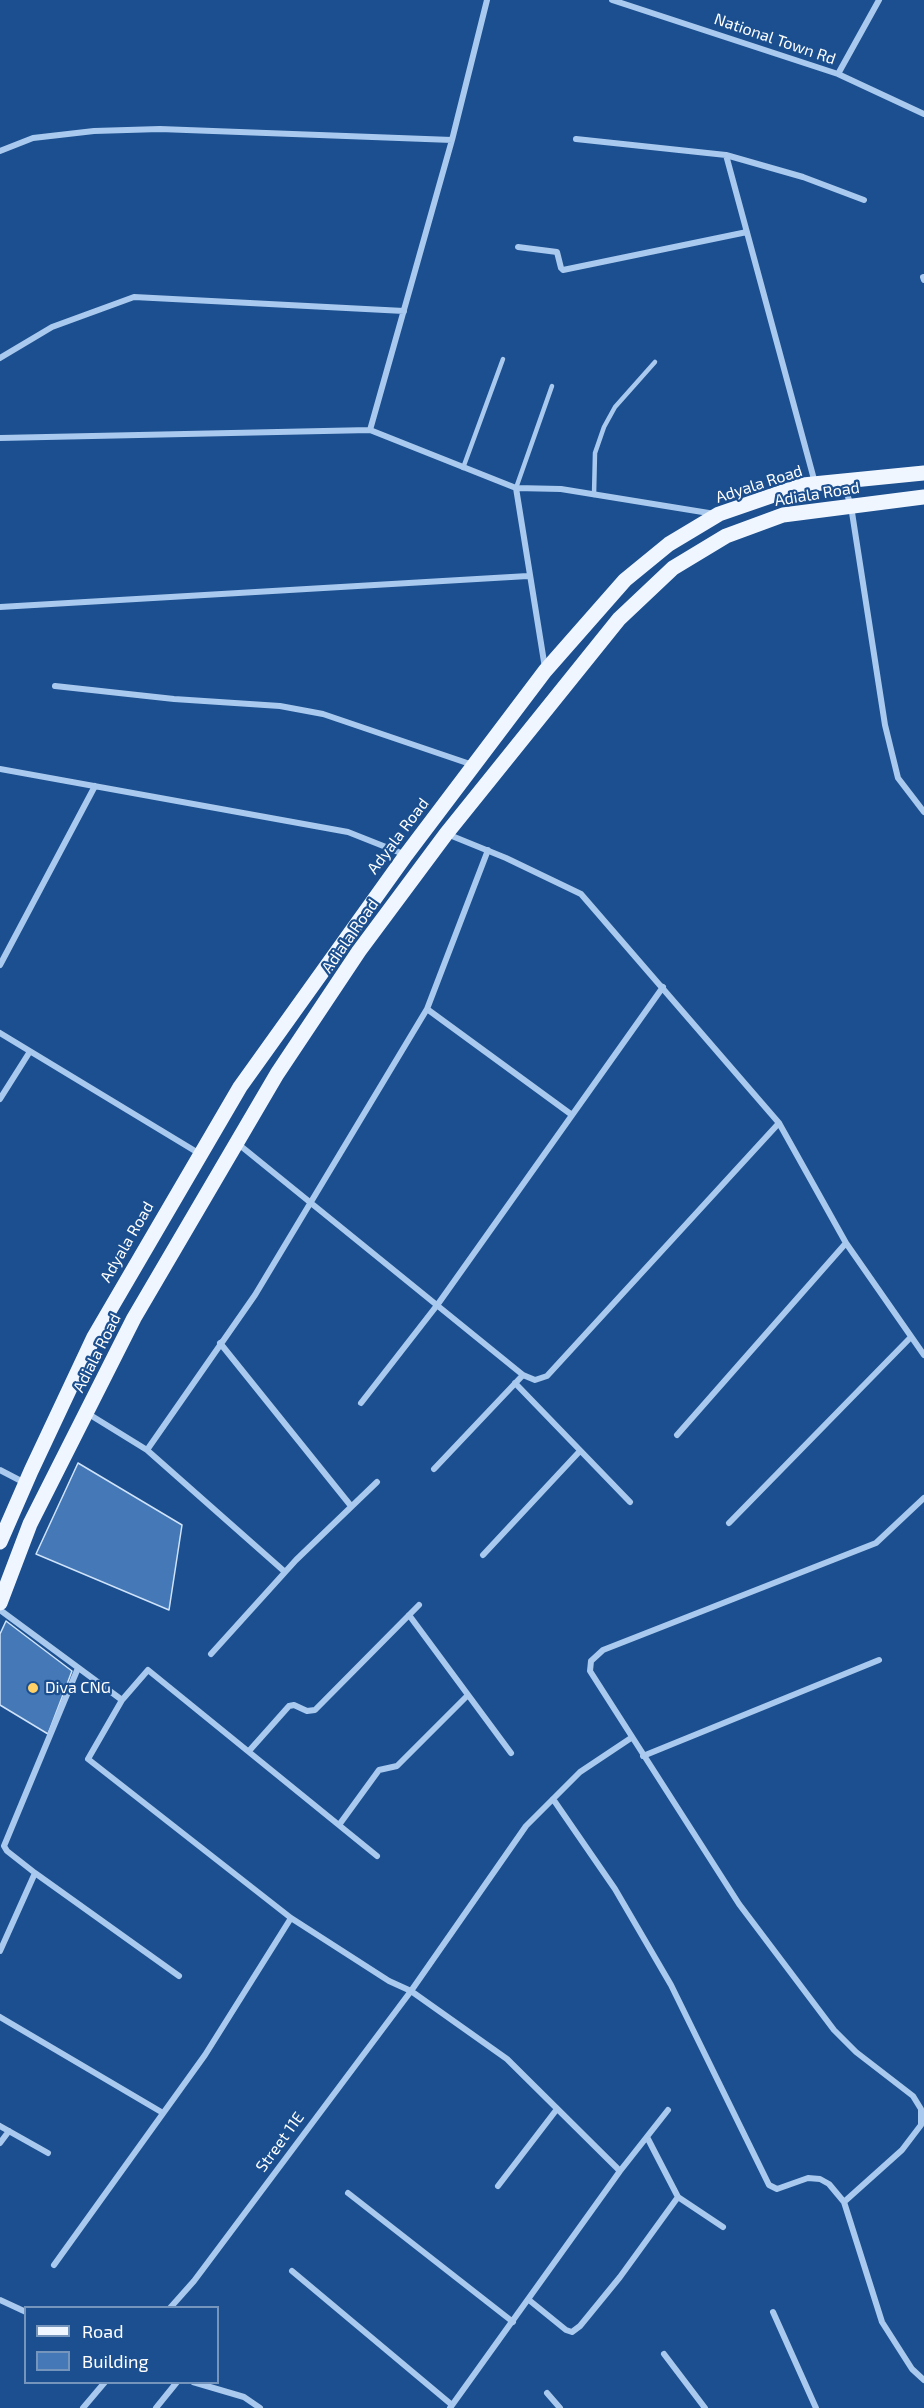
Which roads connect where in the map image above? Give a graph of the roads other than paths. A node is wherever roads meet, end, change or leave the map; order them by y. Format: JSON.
{"nodes":[{"id":1,"x":487,"y":0,"type":"edge"},
{"id":2,"x":612,"y":0,"type":"edge"},
{"id":3,"x":879,"y":0,"type":"edge"},
{"id":4,"x":838,"y":74,"type":"junction"},
{"id":5,"x":924,"y":114,"type":"edge"},
{"id":6,"x":576,"y":139,"type":"dead end"},
{"id":7,"x":452,"y":140,"type":"junction"},
{"id":8,"x":0,"y":151,"type":"edge"},
{"id":9,"x":726,"y":155,"type":"junction"},
{"id":10,"x":864,"y":200,"type":"dead end"},
{"id":11,"x":747,"y":232,"type":"junction"},
{"id":12,"x":518,"y":247,"type":"dead end"},
{"id":13,"x":404,"y":311,"type":"junction"},
{"id":14,"x":0,"y":358,"type":"edge"},
{"id":15,"x":503,"y":359,"type":"dead end"},
{"id":16,"x":655,"y":363,"type":"dead end"},
{"id":17,"x":552,"y":386,"type":"dead end"},
{"id":18,"x":370,"y":430,"type":"junction"},
{"id":19,"x":0,"y":438,"type":"edge"},
{"id":20,"x":463,"y":468,"type":"junction"},
{"id":21,"x":924,"y":473,"type":"edge"},
{"id":22,"x":843,"y":481,"type":"junction"},
{"id":23,"x":815,"y":484,"type":"junction"},
{"id":24,"x":516,"y":488,"type":"junction"},
{"id":25,"x":594,"y":495,"type":"junction"},
{"id":26,"x":924,"y":497,"type":"edge"},
{"id":27,"x":851,"y":506,"type":"junction"},
{"id":28,"x":719,"y":514,"type":"junction"},
{"id":29,"x":528,"y":576,"type":"junction"},
{"id":30,"x":0,"y":607,"type":"edge"},
{"id":31,"x":545,"y":671,"type":"junction"},
{"id":32,"x":56,"y":686,"type":"dead end"},
{"id":33,"x":474,"y":765,"type":"junction"},
{"id":34,"x":0,"y":769,"type":"edge"},
{"id":35,"x":95,"y":786,"type":"junction"},
{"id":36,"x":924,"y":812,"type":"edge"},
{"id":37,"x":446,"y":834,"type":"junction"},
{"id":38,"x":488,"y":850,"type":"junction"},
{"id":39,"x":406,"y":855,"type":"junction"},
{"id":40,"x":0,"y":965,"type":"edge"},
{"id":41,"x":663,"y":987,"type":"junction"},
{"id":42,"x":427,"y":1009,"type":"junction"},
{"id":43,"x":0,"y":1033,"type":"edge"},
{"id":44,"x":29,"y":1053,"type":"junction"},
{"id":45,"x":0,"y":1099,"type":"edge"},
{"id":46,"x":572,"y":1115,"type":"junction"},
{"id":47,"x":779,"y":1122,"type":"junction"},
{"id":48,"x":237,"y":1143,"type":"junction"},
{"id":49,"x":200,"y":1155,"type":"junction"},
{"id":50,"x":309,"y":1203,"type":"junction"},
{"id":51,"x":846,"y":1243,"type":"junction"},
{"id":52,"x":438,"y":1304,"type":"junction"},
{"id":53,"x":911,"y":1337,"type":"junction"},
{"id":54,"x":220,"y":1343,"type":"junction"},
{"id":55,"x":924,"y":1354,"type":"edge"},
{"id":56,"x":523,"y":1375,"type":"junction"},
{"id":57,"x":515,"y":1383,"type":"junction"},
{"id":58,"x":361,"y":1403,"type":"dead end"},
{"id":59,"x":87,"y":1413,"type":"junction"},
{"id":60,"x":677,"y":1435,"type":"dead end"},
{"id":61,"x":147,"y":1450,"type":"junction"},
{"id":62,"x":579,"y":1452,"type":"junction"},
{"id":63,"x":434,"y":1469,"type":"dead end"},
{"id":64,"x":0,"y":1470,"type":"edge"},
{"id":65,"x":377,"y":1482,"type":"dead end"},
{"id":66,"x":25,"y":1483,"type":"junction"},
{"id":67,"x":924,"y":1498,"type":"edge"},
{"id":68,"x":630,"y":1502,"type":"dead end"},
{"id":69,"x":351,"y":1506,"type":"junction"},
{"id":70,"x":729,"y":1523,"type":"dead end"},
{"id":71,"x":0,"y":1542,"type":"edge"},
{"id":72,"x":483,"y":1555,"type":"dead end"},
{"id":73,"x":285,"y":1572,"type":"junction"},
{"id":74,"x":0,"y":1603,"type":"edge"},
{"id":75,"x":418,"y":1605,"type":"dead end"},
{"id":76,"x":0,"y":1610,"type":"edge"},
{"id":77,"x":409,"y":1615,"type":"junction"},
{"id":78,"x":210,"y":1654,"type":"dead end"},
{"id":79,"x":879,"y":1660,"type":"dead end"},
{"id":80,"x":78,"y":1668,"type":"junction"},
{"id":81,"x":468,"y":1695,"type":"junction"},
{"id":82,"x":122,"y":1700,"type":"junction"},
{"id":83,"x":631,"y":1738,"type":"junction"},
{"id":84,"x":249,"y":1751,"type":"junction"},
{"id":85,"x":511,"y":1754,"type":"dead end"},
{"id":86,"x":643,"y":1756,"type":"junction"},
{"id":87,"x":553,"y":1799,"type":"junction"},
{"id":88,"x":339,"y":1825,"type":"junction"},
{"id":89,"x":377,"y":1856,"type":"dead end"},
{"id":90,"x":35,"y":1873,"type":"junction"},
{"id":91,"x":291,"y":1918,"type":"junction"},
{"id":92,"x":0,"y":1951,"type":"edge"},
{"id":93,"x":179,"y":1976,"type":"dead end"},
{"id":94,"x":411,"y":1991,"type":"junction"},
{"id":95,"x":0,"y":2017,"type":"edge"},
{"id":96,"x":557,"y":2109,"type":"junction"},
{"id":97,"x":668,"y":2110,"type":"dead end"},
{"id":98,"x":163,"y":2113,"type":"junction"},
{"id":99,"x":0,"y":2126,"type":"edge"},
{"id":100,"x":9,"y":2131,"type":"junction"},
{"id":101,"x":647,"y":2137,"type":"junction"},
{"id":102,"x":0,"y":2143,"type":"edge"},
{"id":103,"x":48,"y":2153,"type":"dead end"},
{"id":104,"x":620,"y":2171,"type":"junction"},
{"id":105,"x":498,"y":2186,"type":"dead end"},
{"id":106,"x":348,"y":2193,"type":"dead end"},
{"id":107,"x":678,"y":2197,"type":"junction"},
{"id":108,"x":844,"y":2202,"type":"junction"},
{"id":109,"x":723,"y":2227,"type":"dead end"},
{"id":110,"x":54,"y":2265,"type":"dead end"},
{"id":111,"x":292,"y":2271,"type":"dead end"},
{"id":112,"x":0,"y":2300,"type":"edge"},
{"id":113,"x":529,"y":2300,"type":"junction"},
{"id":114,"x":171,"y":2306,"type":"edge"},
{"id":115,"x":24,"y":2311,"type":"edge"},
{"id":116,"x":773,"y":2312,"type":"dead end"},
{"id":117,"x":513,"y":2322,"type":"junction"},
{"id":118,"x":664,"y":2354,"type":"dead end"},
{"id":119,"x":924,"y":2380,"type":"edge"},
{"id":120,"x":103,"y":2384,"type":"edge"},
{"id":121,"x":175,"y":2384,"type":"edge"},
{"id":122,"x":200,"y":2384,"type":"edge"},
{"id":123,"x":547,"y":2393,"type":"dead end"},
{"id":124,"x":451,"y":2407,"type":"edge"},
{"id":125,"x":83,"y":2408,"type":"edge"},
{"id":126,"x":156,"y":2408,"type":"edge"},
{"id":127,"x":260,"y":2408,"type":"edge"},
{"id":128,"x":560,"y":2408,"type":"edge"},
{"id":129,"x":705,"y":2408,"type":"edge"},
{"id":130,"x":816,"y":2408,"type":"edge"}],
"edges":[{"from":1,"to":7,"type":"street"},
{"from":2,"to":4,"type":"street","name":"National Town Rd"},
{"from":3,"to":4,"type":"street"},
{"from":4,"to":5,"type":"street","name":"National Town Rd"},
{"from":6,"to":9,"type":"street"},
{"from":7,"to":8,"type":"street"},
{"from":7,"to":13,"type":"street"},
{"from":9,"to":10,"type":"street"},
{"from":9,"to":11,"type":"street"},
{"from":11,"to":12,"type":"street"},
{"from":11,"to":23,"type":"street"},
{"from":13,"to":14,"type":"street"},
{"from":13,"to":18,"type":"street"},
{"from":15,"to":20,"type":"lane"},
{"from":16,"to":25,"type":"lane"},
{"from":17,"to":24,"type":"lane"},
{"from":18,"to":19,"type":"street"},
{"from":18,"to":20,"type":"street"},
{"from":20,"to":24,"type":"street"},
{"from":21,"to":22,"type":"main road","name":"Adyala Road"},
{"from":22,"to":23,"type":"main road","name":"Adyala Road"},
{"from":22,"to":27,"type":"street"},
{"from":23,"to":28,"type":"main road","name":"Adyala Road"},
{"from":24,"to":25,"type":"street"},
{"from":24,"to":29,"type":"street"},
{"from":25,"to":28,"type":"street"},
{"from":26,"to":27,"type":"main road","name":"Adiala Road"},
{"from":27,"to":36,"type":"street"},
{"from":27,"to":37,"type":"main road","name":"Adiala Road"},
{"from":28,"to":31,"type":"main road","name":"Adyala Road"},
{"from":29,"to":30,"type":"street"},
{"from":29,"to":31,"type":"street"},
{"from":31,"to":33,"type":"main road","name":"Adyala Road"},
{"from":32,"to":33,"type":"street"},
{"from":33,"to":39,"type":"main road","name":"Adyala Road"},
{"from":34,"to":35,"type":"street"},
{"from":35,"to":39,"type":"street"},
{"from":35,"to":40,"type":"street"},
{"from":37,"to":38,"type":"street"},
{"from":37,"to":48,"type":"main road","name":"Adiala Road"},
{"from":38,"to":41,"type":"street"},
{"from":38,"to":42,"type":"street"},
{"from":39,"to":49,"type":"main road","name":"Adyala Road"},
{"from":41,"to":46,"type":"street"},
{"from":41,"to":47,"type":"street"},
{"from":42,"to":46,"type":"street"},
{"from":42,"to":50,"type":"street"},
{"from":43,"to":44,"type":"street"},
{"from":44,"to":45,"type":"street"},
{"from":44,"to":49,"type":"street"},
{"from":46,"to":52,"type":"street"},
{"from":47,"to":51,"type":"street"},
{"from":47,"to":56,"type":"street"},
{"from":48,"to":50,"type":"street"},
{"from":48,"to":59,"type":"main road","name":"Adiala Road"},
{"from":49,"to":66,"type":"main road","name":"Adyala Road"},
{"from":50,"to":52,"type":"street"},
{"from":50,"to":54,"type":"street"},
{"from":51,"to":53,"type":"street"},
{"from":51,"to":60,"type":"street"},
{"from":52,"to":56,"type":"street"},
{"from":52,"to":58,"type":"street"},
{"from":53,"to":55,"type":"street"},
{"from":53,"to":70,"type":"street"},
{"from":54,"to":61,"type":"street"},
{"from":54,"to":69,"type":"street"},
{"from":56,"to":57,"type":"street"},
{"from":57,"to":62,"type":"street"},
{"from":57,"to":63,"type":"street"},
{"from":59,"to":61,"type":"street"},
{"from":59,"to":74,"type":"main road","name":"Adiala Road"},
{"from":61,"to":73,"type":"street"},
{"from":62,"to":68,"type":"street"},
{"from":62,"to":72,"type":"street"},
{"from":64,"to":66,"type":"street"},
{"from":65,"to":69,"type":"street"},
{"from":66,"to":71,"type":"main road","name":"Adyala Road"},
{"from":67,"to":83,"type":"street"},
{"from":69,"to":73,"type":"street"},
{"from":73,"to":78,"type":"street"},
{"from":75,"to":77,"type":"street"},
{"from":76,"to":80,"type":"street"},
{"from":77,"to":81,"type":"street"},
{"from":77,"to":84,"type":"street"},
{"from":79,"to":86,"type":"street"},
{"from":80,"to":82,"type":"street"},
{"from":80,"to":90,"type":"street"},
{"from":81,"to":85,"type":"street"},
{"from":81,"to":88,"type":"street"},
{"from":82,"to":84,"type":"street"},
{"from":82,"to":91,"type":"street"},
{"from":83,"to":86,"type":"street"},
{"from":83,"to":87,"type":"street","name":"Street 11E"},
{"from":84,"to":88,"type":"street"},
{"from":86,"to":108,"type":"street"},
{"from":87,"to":94,"type":"street","name":"Street 11E"},
{"from":87,"to":108,"type":"street"},
{"from":88,"to":89,"type":"street"},
{"from":90,"to":92,"type":"street"},
{"from":90,"to":93,"type":"street"},
{"from":91,"to":94,"type":"street"},
{"from":91,"to":98,"type":"street"},
{"from":94,"to":96,"type":"street"},
{"from":94,"to":114,"type":"street","name":"Street 11E"},
{"from":95,"to":98,"type":"street"},
{"from":96,"to":104,"type":"street"},
{"from":96,"to":105,"type":"street"},
{"from":97,"to":101,"type":"street"},
{"from":98,"to":110,"type":"street"},
{"from":99,"to":100,"type":"street"},
{"from":100,"to":102,"type":"street"},
{"from":100,"to":103,"type":"street"},
{"from":101,"to":104,"type":"street"},
{"from":101,"to":107,"type":"street"},
{"from":104,"to":113,"type":"street"},
{"from":106,"to":117,"type":"street"},
{"from":107,"to":109,"type":"street"},
{"from":107,"to":113,"type":"street"},
{"from":108,"to":119,"type":"street"},
{"from":111,"to":124,"type":"street"},
{"from":112,"to":115,"type":"street"},
{"from":113,"to":117,"type":"street"},
{"from":116,"to":130,"type":"street"},
{"from":117,"to":124,"type":"street"},
{"from":118,"to":129,"type":"street"},
{"from":120,"to":125,"type":"street"},
{"from":121,"to":126,"type":"street"},
{"from":122,"to":127,"type":"street"},
{"from":123,"to":128,"type":"street"}]}
